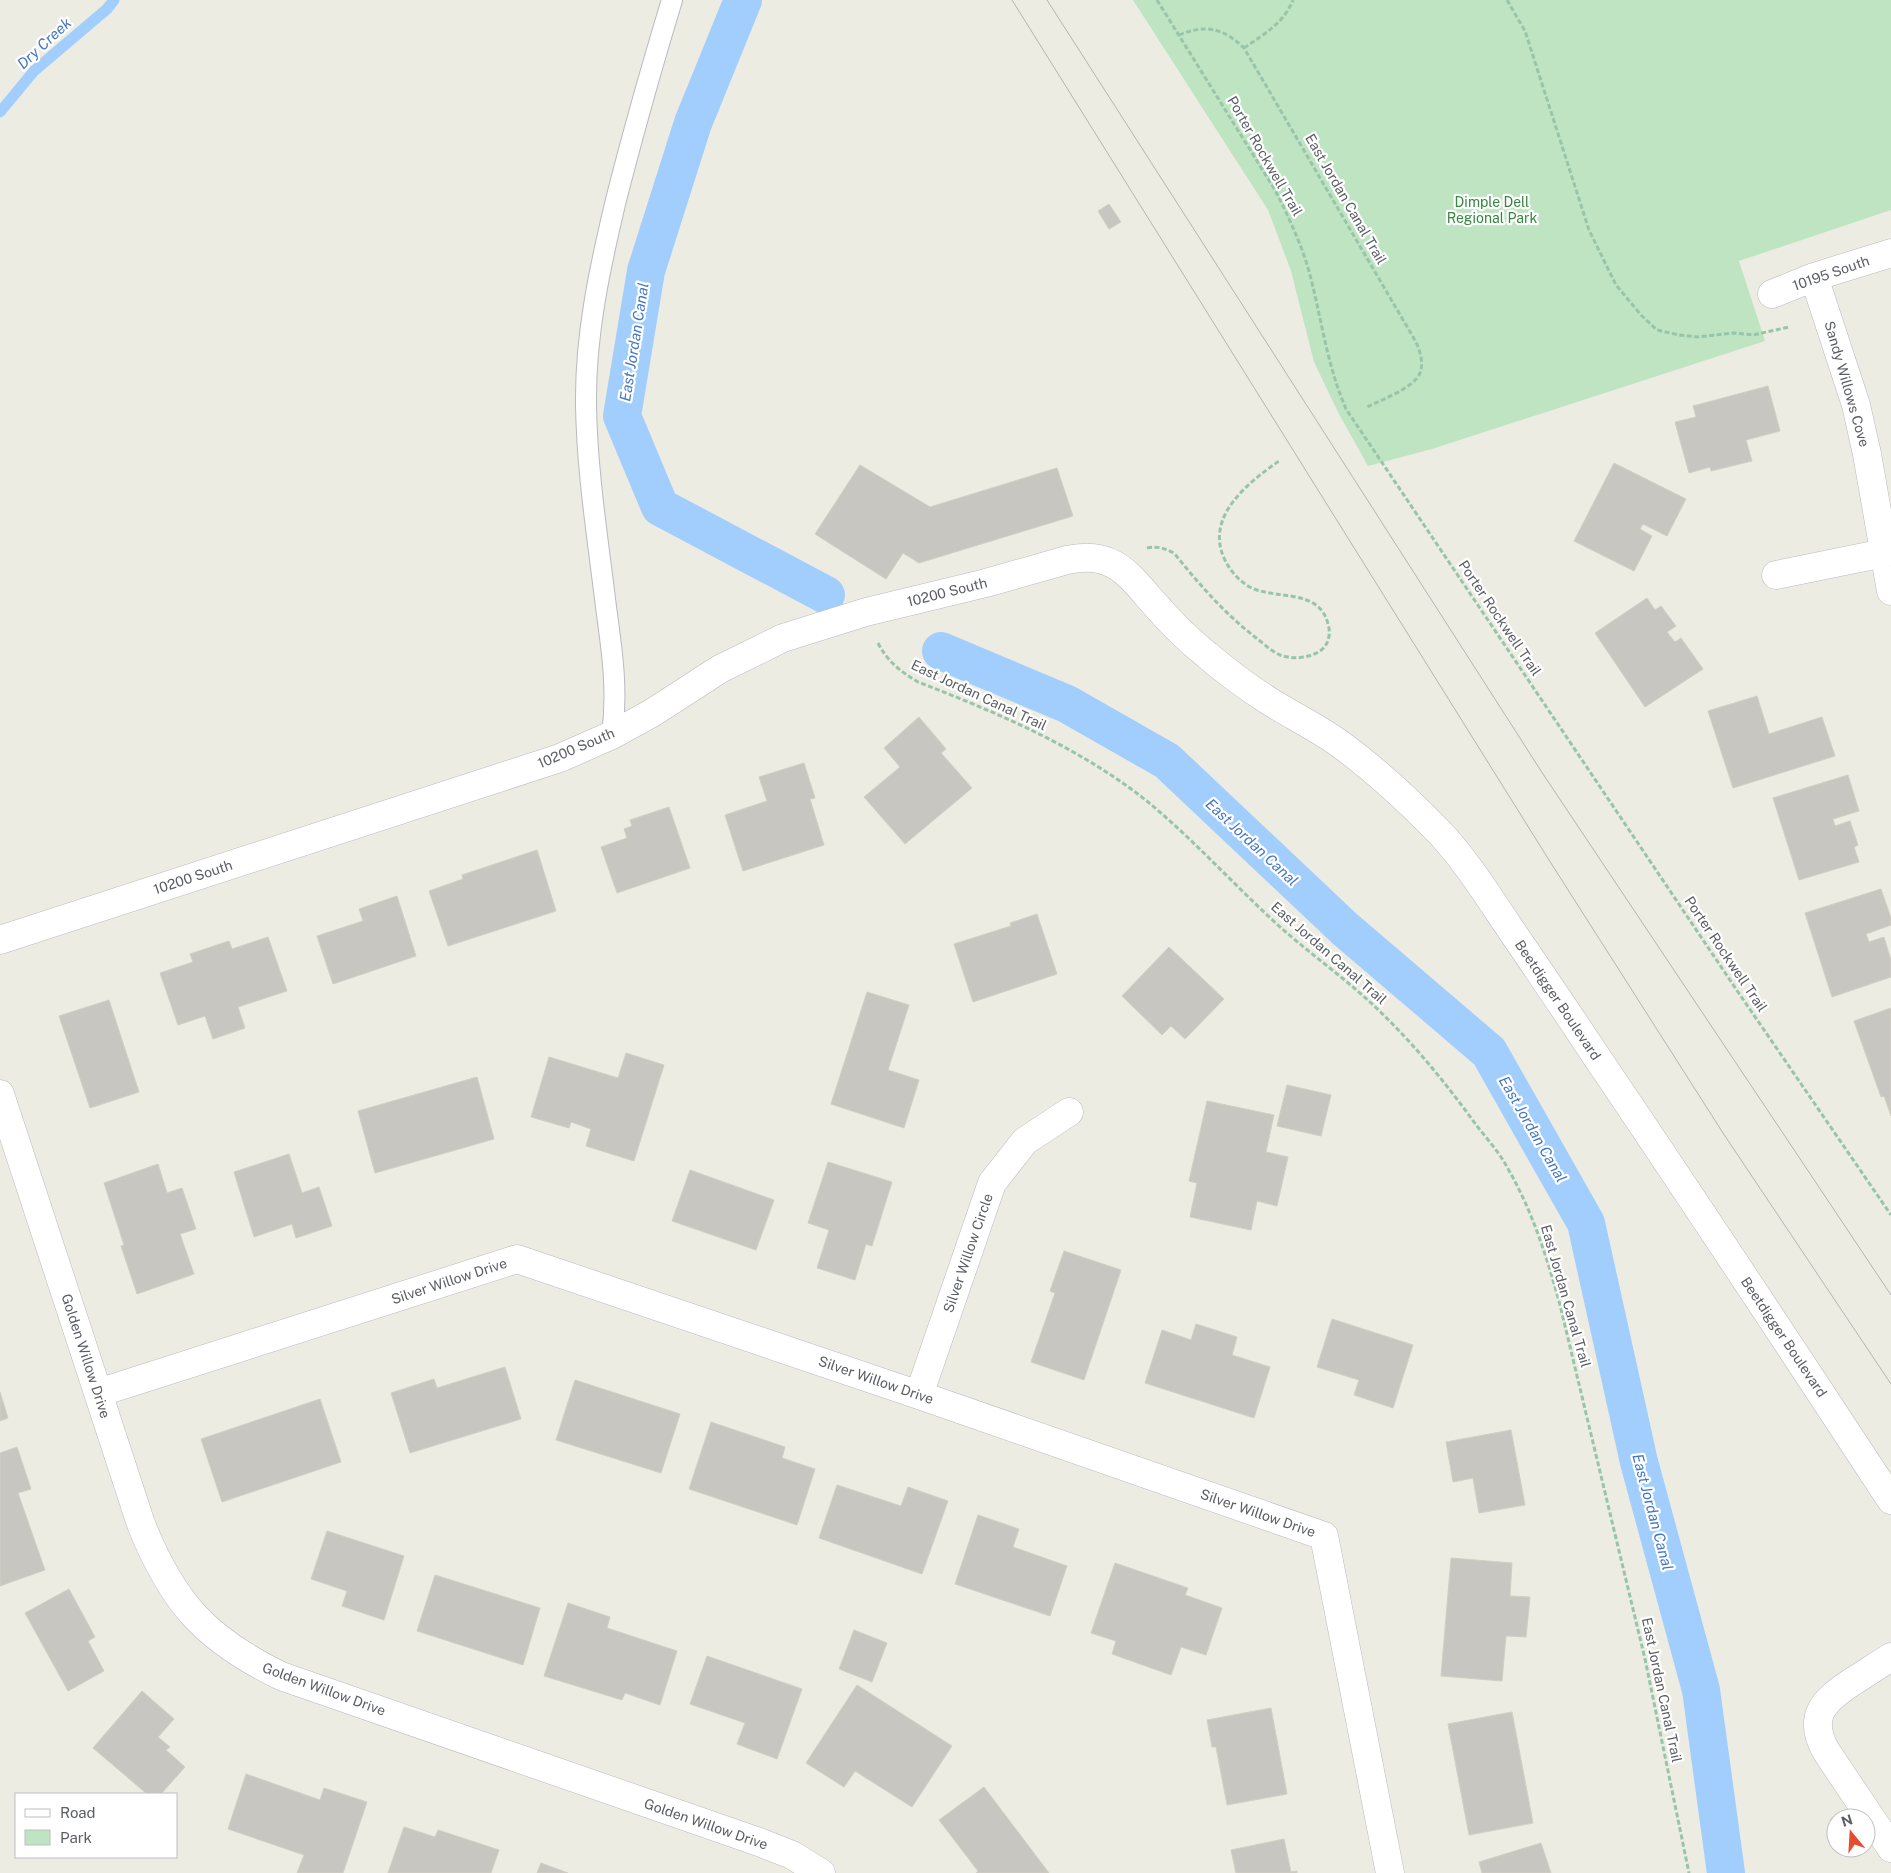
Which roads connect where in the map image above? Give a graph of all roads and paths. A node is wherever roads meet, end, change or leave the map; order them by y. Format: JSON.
{"nodes":[{"id":1,"x":672,"y":0,"type":"edge"},
{"id":2,"x":1157,"y":0,"type":"edge"},
{"id":3,"x":1293,"y":0,"type":"edge"},
{"id":4,"x":1507,"y":0,"type":"edge"},
{"id":5,"x":1179,"y":36,"type":"junction"},
{"id":6,"x":1244,"y":48,"type":"junction"},
{"id":7,"x":1891,"y":253,"type":"edge"},
{"id":8,"x":1814,"y":277,"type":"junction"},
{"id":9,"x":1772,"y":294,"type":"dead end"},
{"id":10,"x":1789,"y":327,"type":"dead end"},
{"id":11,"x":1367,"y":408,"type":"dead end"},
{"id":12,"x":1279,"y":461,"type":"dead end"},
{"id":13,"x":1146,"y":548,"type":"dead end"},
{"id":14,"x":1884,"y":553,"type":"junction"},
{"id":15,"x":1776,"y":575,"type":"dead end"},
{"id":16,"x":1137,"y":582,"type":"joint"},
{"id":17,"x":1891,"y":591,"type":"edge"},
{"id":18,"x":876,"y":638,"type":"dead end"},
{"id":19,"x":612,"y":734,"type":"junction"},
{"id":20,"x":0,"y":940,"type":"edge"},
{"id":21,"x":0,"y":1094,"type":"edge"},
{"id":22,"x":1069,"y":1112,"type":"dead end"},
{"id":23,"x":1891,"y":1215,"type":"edge"},
{"id":24,"x":98,"y":1393,"type":"junction"},
{"id":25,"x":919,"y":1395,"type":"junction"},
{"id":26,"x":1891,"y":1500,"type":"edge"},
{"id":27,"x":1891,"y":1657,"type":"edge"},
{"id":28,"x":1891,"y":1848,"type":"edge"},
{"id":29,"x":821,"y":1873,"type":"edge"},
{"id":30,"x":1390,"y":1873,"type":"edge"},
{"id":31,"x":1689,"y":1873,"type":"edge"}],
"edges":[{"from":1,"to":19,"type":"lane"},
{"from":2,"to":5,"type":"path","name":"Porter Rockwell Trail"},
{"from":3,"to":6,"type":"path"},
{"from":4,"to":10,"type":"path"},
{"from":5,"to":6,"type":"path","name":"East Jordan Canal Trail"},
{"from":5,"to":23,"type":"path","name":"Porter Rockwell Trail"},
{"from":6,"to":11,"type":"path","name":"East Jordan Canal Trail"},
{"from":7,"to":8,"type":"street","name":"10195 South"},
{"from":8,"to":9,"type":"street","name":"10195 South"},
{"from":8,"to":14,"type":"street","name":"Sandy Willows Cove"},
{"from":12,"to":13,"type":"path"},
{"from":14,"to":15,"type":"street"},
{"from":14,"to":17,"type":"street","name":"Sandy Willows Cove"},
{"from":16,"to":19,"type":"street","name":"10200 South"},
{"from":16,"to":26,"type":"street","name":"Beetdigger Boulevard"},
{"from":18,"to":31,"type":"path","name":"East Jordan Canal Trail"},
{"from":19,"to":20,"type":"street","name":"10200 South"},
{"from":21,"to":24,"type":"street","name":"Golden Willow Drive"},
{"from":22,"to":25,"type":"street","name":"Silver Willow Circle"},
{"from":24,"to":25,"type":"street","name":"Silver Willow Drive"},
{"from":24,"to":29,"type":"street","name":"Golden Willow Drive"},
{"from":25,"to":30,"type":"street","name":"Silver Willow Drive"},
{"from":27,"to":28,"type":"street"}]}
